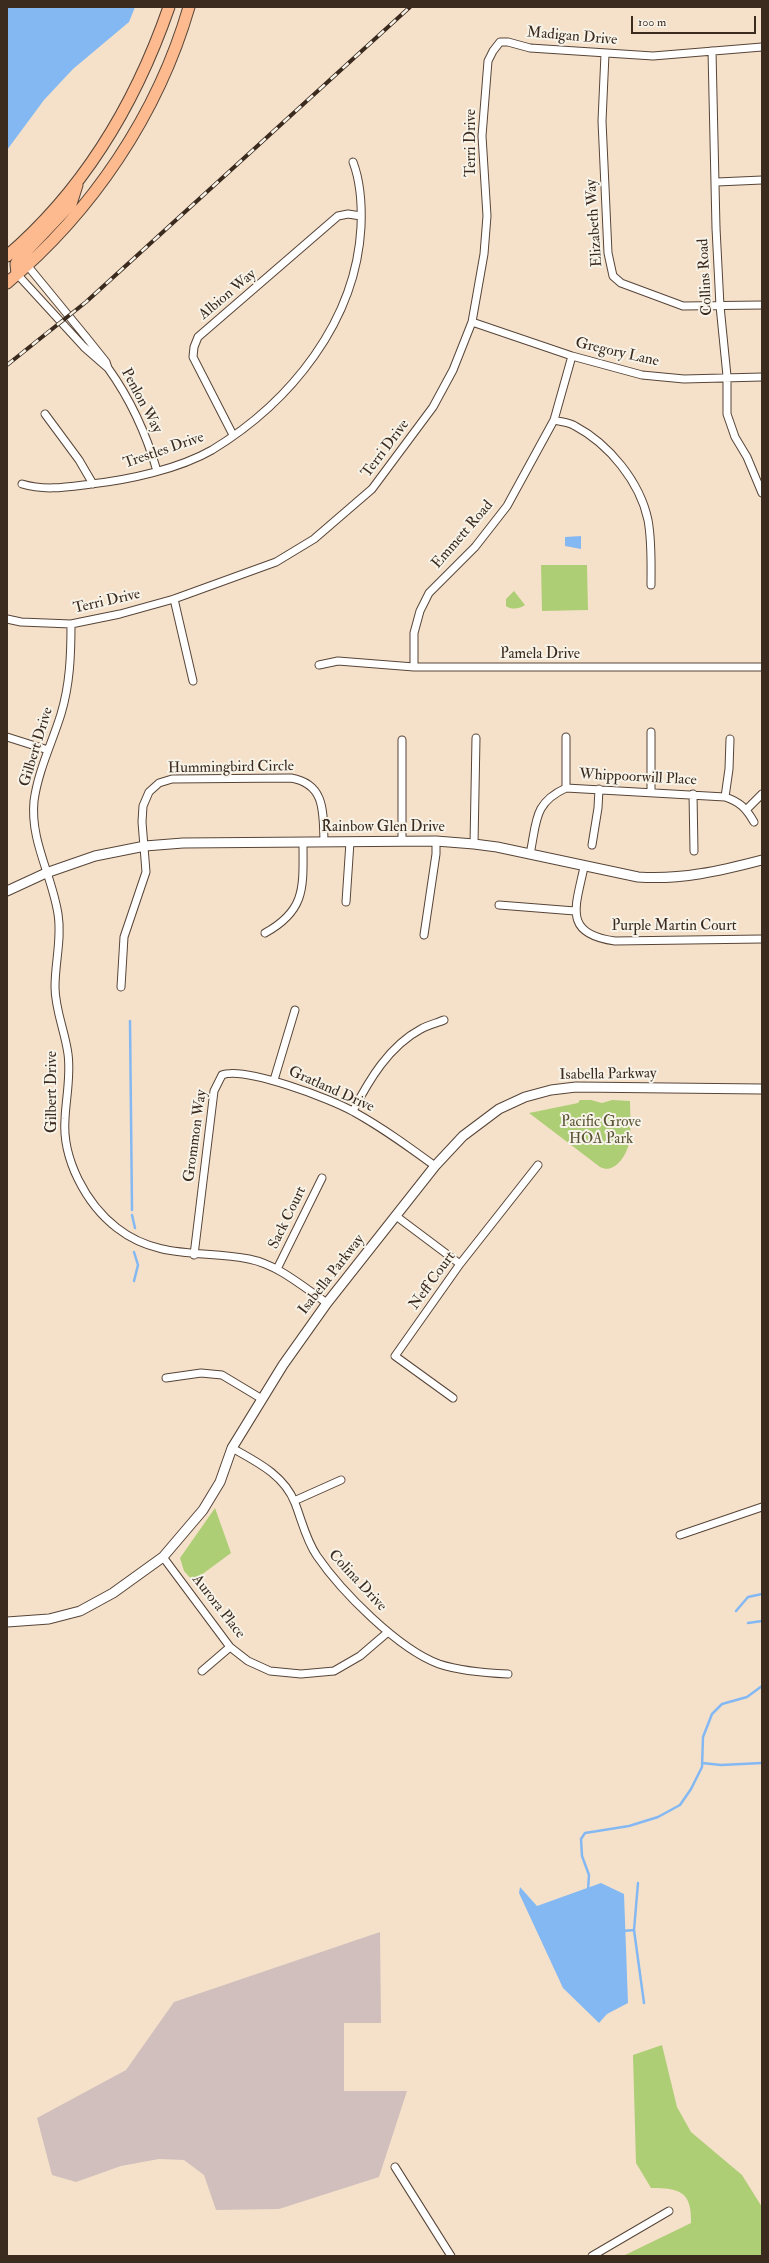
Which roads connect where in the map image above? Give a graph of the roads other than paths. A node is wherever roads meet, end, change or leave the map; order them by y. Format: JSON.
{"nodes":[{"id":1,"x":169,"y":7,"type":"edge"},
{"id":2,"x":189,"y":7,"type":"edge"},
{"id":3,"x":500,"y":42,"type":"joint"},
{"id":4,"x":762,"y":48,"type":"edge"},
{"id":5,"x":712,"y":51,"type":"junction"},
{"id":6,"x":605,"y":54,"type":"junction"},
{"id":7,"x":352,"y":162,"type":"dead end"},
{"id":8,"x":79,"y":178,"type":"junction"},
{"id":9,"x":762,"y":180,"type":"edge"},
{"id":10,"x":717,"y":182,"type":"junction"},
{"id":11,"x":361,"y":216,"type":"junction"},
{"id":12,"x":7,"y":256,"type":"edge"},
{"id":13,"x":27,"y":265,"type":"junction"},
{"id":14,"x":17,"y":274,"type":"junction"},
{"id":15,"x":7,"y":282,"type":"edge"},
{"id":16,"x":762,"y":305,"type":"edge"},
{"id":17,"x":720,"y":306,"type":"junction"},
{"id":18,"x":472,"y":322,"type":"junction"},
{"id":19,"x":572,"y":356,"type":"junction"},
{"id":20,"x":108,"y":368,"type":"junction"},
{"id":21,"x":728,"y":376,"type":"junction"},
{"id":22,"x":762,"y":377,"type":"edge"},
{"id":23,"x":45,"y":414,"type":"dead end"},
{"id":24,"x":554,"y":420,"type":"junction"},
{"id":25,"x":233,"y":435,"type":"junction"},
{"id":26,"x":157,"y":471,"type":"junction"},
{"id":27,"x":22,"y":484,"type":"dead end"},
{"id":28,"x":93,"y":484,"type":"junction"},
{"id":29,"x":762,"y":493,"type":"edge"},
{"id":30,"x":651,"y":585,"type":"dead end"},
{"id":31,"x":174,"y":599,"type":"junction"},
{"id":32,"x":7,"y":618,"type":"edge"},
{"id":33,"x":71,"y":624,"type":"junction"},
{"id":34,"x":319,"y":665,"type":"dead end"},
{"id":35,"x":414,"y":667,"type":"junction"},
{"id":36,"x":762,"y":668,"type":"edge"},
{"id":37,"x":193,"y":681,"type":"dead end"},
{"id":38,"x":651,"y":732,"type":"dead end"},
{"id":39,"x":7,"y":737,"type":"edge"},
{"id":40,"x":566,"y":737,"type":"dead end"},
{"id":41,"x":476,"y":738,"type":"dead end"},
{"id":42,"x":730,"y":739,"type":"dead end"},
{"id":43,"x":402,"y":740,"type":"dead end"},
{"id":44,"x":48,"y":750,"type":"junction"},
{"id":45,"x":566,"y":788,"type":"junction"},
{"id":46,"x":598,"y":788,"type":"junction"},
{"id":47,"x":650,"y":791,"type":"junction"},
{"id":48,"x":693,"y":794,"type":"junction"},
{"id":49,"x":762,"y":794,"type":"edge"},
{"id":50,"x":725,"y":797,"type":"junction"},
{"id":51,"x":747,"y":810,"type":"junction"},
{"id":52,"x":754,"y":822,"type":"dead end"},
{"id":53,"x":402,"y":841,"type":"junction"},
{"id":54,"x":436,"y":841,"type":"junction"},
{"id":55,"x":303,"y":842,"type":"junction"},
{"id":56,"x":324,"y":842,"type":"junction"},
{"id":57,"x":350,"y":842,"type":"junction"},
{"id":58,"x":474,"y":844,"type":"junction"},
{"id":59,"x":592,"y":845,"type":"dead end"},
{"id":60,"x":145,"y":846,"type":"junction"},
{"id":61,"x":694,"y":851,"type":"dead end"},
{"id":62,"x":530,"y":854,"type":"junction"},
{"id":63,"x":762,"y":860,"type":"edge"},
{"id":64,"x":584,"y":867,"type":"junction"},
{"id":65,"x":46,"y":873,"type":"junction"},
{"id":66,"x":7,"y":891,"type":"edge"},
{"id":67,"x":346,"y":902,"type":"dead end"},
{"id":68,"x":499,"y":905,"type":"dead end"},
{"id":69,"x":575,"y":911,"type":"junction"},
{"id":70,"x":264,"y":933,"type":"dead end"},
{"id":71,"x":424,"y":934,"type":"dead end"},
{"id":72,"x":762,"y":940,"type":"edge"},
{"id":73,"x":121,"y":987,"type":"dead end"},
{"id":74,"x":295,"y":1010,"type":"dead end"},
{"id":75,"x":444,"y":1020,"type":"dead end"},
{"id":76,"x":274,"y":1080,"type":"junction"},
{"id":77,"x":762,"y":1089,"type":"edge"},
{"id":78,"x":352,"y":1111,"type":"junction"},
{"id":79,"x":538,"y":1165,"type":"dead end"},
{"id":80,"x":436,"y":1166,"type":"junction"},
{"id":81,"x":322,"y":1178,"type":"dead end"},
{"id":82,"x":396,"y":1216,"type":"junction"},
{"id":83,"x":194,"y":1255,"type":"junction"},
{"id":84,"x":460,"y":1264,"type":"junction"},
{"id":85,"x":277,"y":1268,"type":"junction"},
{"id":86,"x":327,"y":1303,"type":"junction"},
{"id":87,"x":166,"y":1378,"type":"dead end"},
{"id":88,"x":262,"y":1398,"type":"junction"},
{"id":89,"x":453,"y":1398,"type":"dead end"},
{"id":90,"x":232,"y":1448,"type":"junction"},
{"id":91,"x":341,"y":1480,"type":"dead end"},
{"id":92,"x":294,"y":1501,"type":"junction"},
{"id":93,"x":762,"y":1507,"type":"edge"},
{"id":94,"x":680,"y":1535,"type":"dead end"},
{"id":95,"x":163,"y":1557,"type":"junction"},
{"id":96,"x":7,"y":1622,"type":"edge"},
{"id":97,"x":388,"y":1632,"type":"junction"},
{"id":98,"x":230,"y":1647,"type":"junction"},
{"id":99,"x":202,"y":1671,"type":"dead end"},
{"id":100,"x":508,"y":1674,"type":"dead end"},
{"id":101,"x":395,"y":2167,"type":"dead end"},
{"id":102,"x":669,"y":2212,"type":"dead end"},
{"id":103,"x":451,"y":2256,"type":"edge"},
{"id":104,"x":592,"y":2256,"type":"edge"}],
"edges":[{"from":1,"to":8,"type":"main road"},
{"from":2,"to":13,"type":"main road"},
{"from":3,"to":6,"type":"street","name":"Madigan Drive"},
{"from":3,"to":18,"type":"street","name":"Terri Drive"},
{"from":4,"to":5,"type":"street","name":"Madigan Drive"},
{"from":5,"to":6,"type":"street","name":"Madigan Drive"},
{"from":5,"to":10,"type":"street","name":"Collins Road"},
{"from":6,"to":17,"type":"street","name":"Elizabeth Way"},
{"from":7,"to":11,"type":"street","name":"Trestles Drive"},
{"from":8,"to":12,"type":"main road"},
{"from":8,"to":14,"type":"main road"},
{"from":9,"to":10,"type":"street"},
{"from":10,"to":17,"type":"street","name":"Collins Road"},
{"from":11,"to":25,"type":"street","name":"Trestles Drive"},
{"from":11,"to":25,"type":"street","name":"Albion Way"},
{"from":13,"to":14,"type":"main road"},
{"from":13,"to":20,"type":"street"},
{"from":14,"to":15,"type":"main road"},
{"from":14,"to":20,"type":"street"},
{"from":16,"to":17,"type":"street","name":"Elizabeth Way"},
{"from":17,"to":21,"type":"street","name":"Collins Road"},
{"from":18,"to":19,"type":"street","name":"Gregory Lane"},
{"from":18,"to":31,"type":"street","name":"Terri Drive"},
{"from":19,"to":21,"type":"street","name":"Gregory Lane"},
{"from":19,"to":24,"type":"street","name":"Emmett Road"},
{"from":20,"to":26,"type":"street","name":"Penlon Way"},
{"from":21,"to":22,"type":"street","name":"Gregory Lane"},
{"from":21,"to":29,"type":"street","name":"Collins Road"},
{"from":23,"to":28,"type":"street"},
{"from":24,"to":30,"type":"street"},
{"from":24,"to":35,"type":"street","name":"Emmett Road"},
{"from":25,"to":26,"type":"street","name":"Trestles Drive"},
{"from":26,"to":28,"type":"street","name":"Trestles Drive"},
{"from":27,"to":28,"type":"street","name":"Trestles Drive"},
{"from":31,"to":33,"type":"street","name":"Terri Drive"},
{"from":31,"to":37,"type":"street"},
{"from":32,"to":33,"type":"street","name":"Terri Drive"},
{"from":33,"to":44,"type":"street","name":"Gilbert Drive"},
{"from":34,"to":35,"type":"street","name":"Pamela Drive"},
{"from":35,"to":36,"type":"street","name":"Pamela Drive"},
{"from":38,"to":47,"type":"street"},
{"from":39,"to":44,"type":"street"},
{"from":40,"to":45,"type":"street"},
{"from":41,"to":58,"type":"street"},
{"from":42,"to":50,"type":"street"},
{"from":43,"to":53,"type":"street"},
{"from":44,"to":65,"type":"street","name":"Gilbert Drive"},
{"from":45,"to":46,"type":"street","name":"Whippoorwill Place"},
{"from":45,"to":62,"type":"street","name":"Whippoorwill Place"},
{"from":46,"to":47,"type":"street","name":"Whippoorwill Place"},
{"from":46,"to":59,"type":"street"},
{"from":47,"to":48,"type":"street","name":"Whippoorwill Place"},
{"from":48,"to":50,"type":"street","name":"Whippoorwill Place"},
{"from":48,"to":61,"type":"street"},
{"from":49,"to":51,"type":"street"},
{"from":50,"to":51,"type":"street","name":"Whippoorwill Place"},
{"from":51,"to":52,"type":"street","name":"Whippoorwill Place"},
{"from":53,"to":54,"type":"street","name":"Rainbow Glen Drive"},
{"from":53,"to":57,"type":"street","name":"Rainbow Glen Drive"},
{"from":54,"to":58,"type":"street","name":"Rainbow Glen Drive"},
{"from":54,"to":71,"type":"street"},
{"from":55,"to":56,"type":"street","name":"Rainbow Glen Drive"},
{"from":55,"to":60,"type":"street","name":"Rainbow Glen Drive"},
{"from":55,"to":70,"type":"street"},
{"from":56,"to":57,"type":"street","name":"Rainbow Glen Drive"},
{"from":56,"to":60,"type":"street","name":"Hummingbird Circle"},
{"from":57,"to":67,"type":"street"},
{"from":58,"to":62,"type":"street","name":"Rainbow Glen Drive"},
{"from":60,"to":65,"type":"street","name":"Rainbow Glen Drive"},
{"from":60,"to":73,"type":"street","name":"Hummingbird Circle"},
{"from":62,"to":64,"type":"street","name":"Rainbow Glen Drive"},
{"from":63,"to":64,"type":"street","name":"Rainbow Glen Drive"},
{"from":64,"to":69,"type":"street"},
{"from":65,"to":66,"type":"street","name":"Rainbow Glen Drive"},
{"from":65,"to":83,"type":"street","name":"Gilbert Drive"},
{"from":68,"to":69,"type":"street"},
{"from":69,"to":72,"type":"street","name":"Purple Martin Court"},
{"from":74,"to":76,"type":"street"},
{"from":75,"to":78,"type":"street"},
{"from":76,"to":78,"type":"street","name":"Gratland Drive"},
{"from":76,"to":83,"type":"street","name":"Grommon Way"},
{"from":77,"to":80,"type":"street","name":"Isabella Parkway"},
{"from":78,"to":80,"type":"street","name":"Gratland Drive"},
{"from":79,"to":84,"type":"street","name":"Neff Court"},
{"from":80,"to":82,"type":"street","name":"Isabella Parkway"},
{"from":81,"to":85,"type":"street","name":"Sack Court"},
{"from":82,"to":84,"type":"street"},
{"from":82,"to":86,"type":"street","name":"Isabella Parkway"},
{"from":83,"to":85,"type":"street","name":"Gilbert Drive"},
{"from":84,"to":89,"type":"street","name":"Neff Court"},
{"from":85,"to":86,"type":"street","name":"Gilbert Drive"},
{"from":86,"to":88,"type":"street","name":"Isabella Parkway"},
{"from":87,"to":88,"type":"street"},
{"from":88,"to":90,"type":"street","name":"Isabella Parkway"},
{"from":90,"to":92,"type":"street","name":"Colina Drive"},
{"from":90,"to":95,"type":"street","name":"Isabella Parkway"},
{"from":91,"to":92,"type":"street"},
{"from":92,"to":97,"type":"street","name":"Colina Drive"},
{"from":93,"to":94,"type":"street"},
{"from":95,"to":96,"type":"street","name":"Isabella Parkway"},
{"from":95,"to":98,"type":"street","name":"Aurora Place"},
{"from":97,"to":98,"type":"street","name":"Aurora Place"},
{"from":97,"to":100,"type":"street","name":"Colina Drive"},
{"from":98,"to":99,"type":"street"},
{"from":101,"to":103,"type":"street"},
{"from":102,"to":104,"type":"street"}]}
